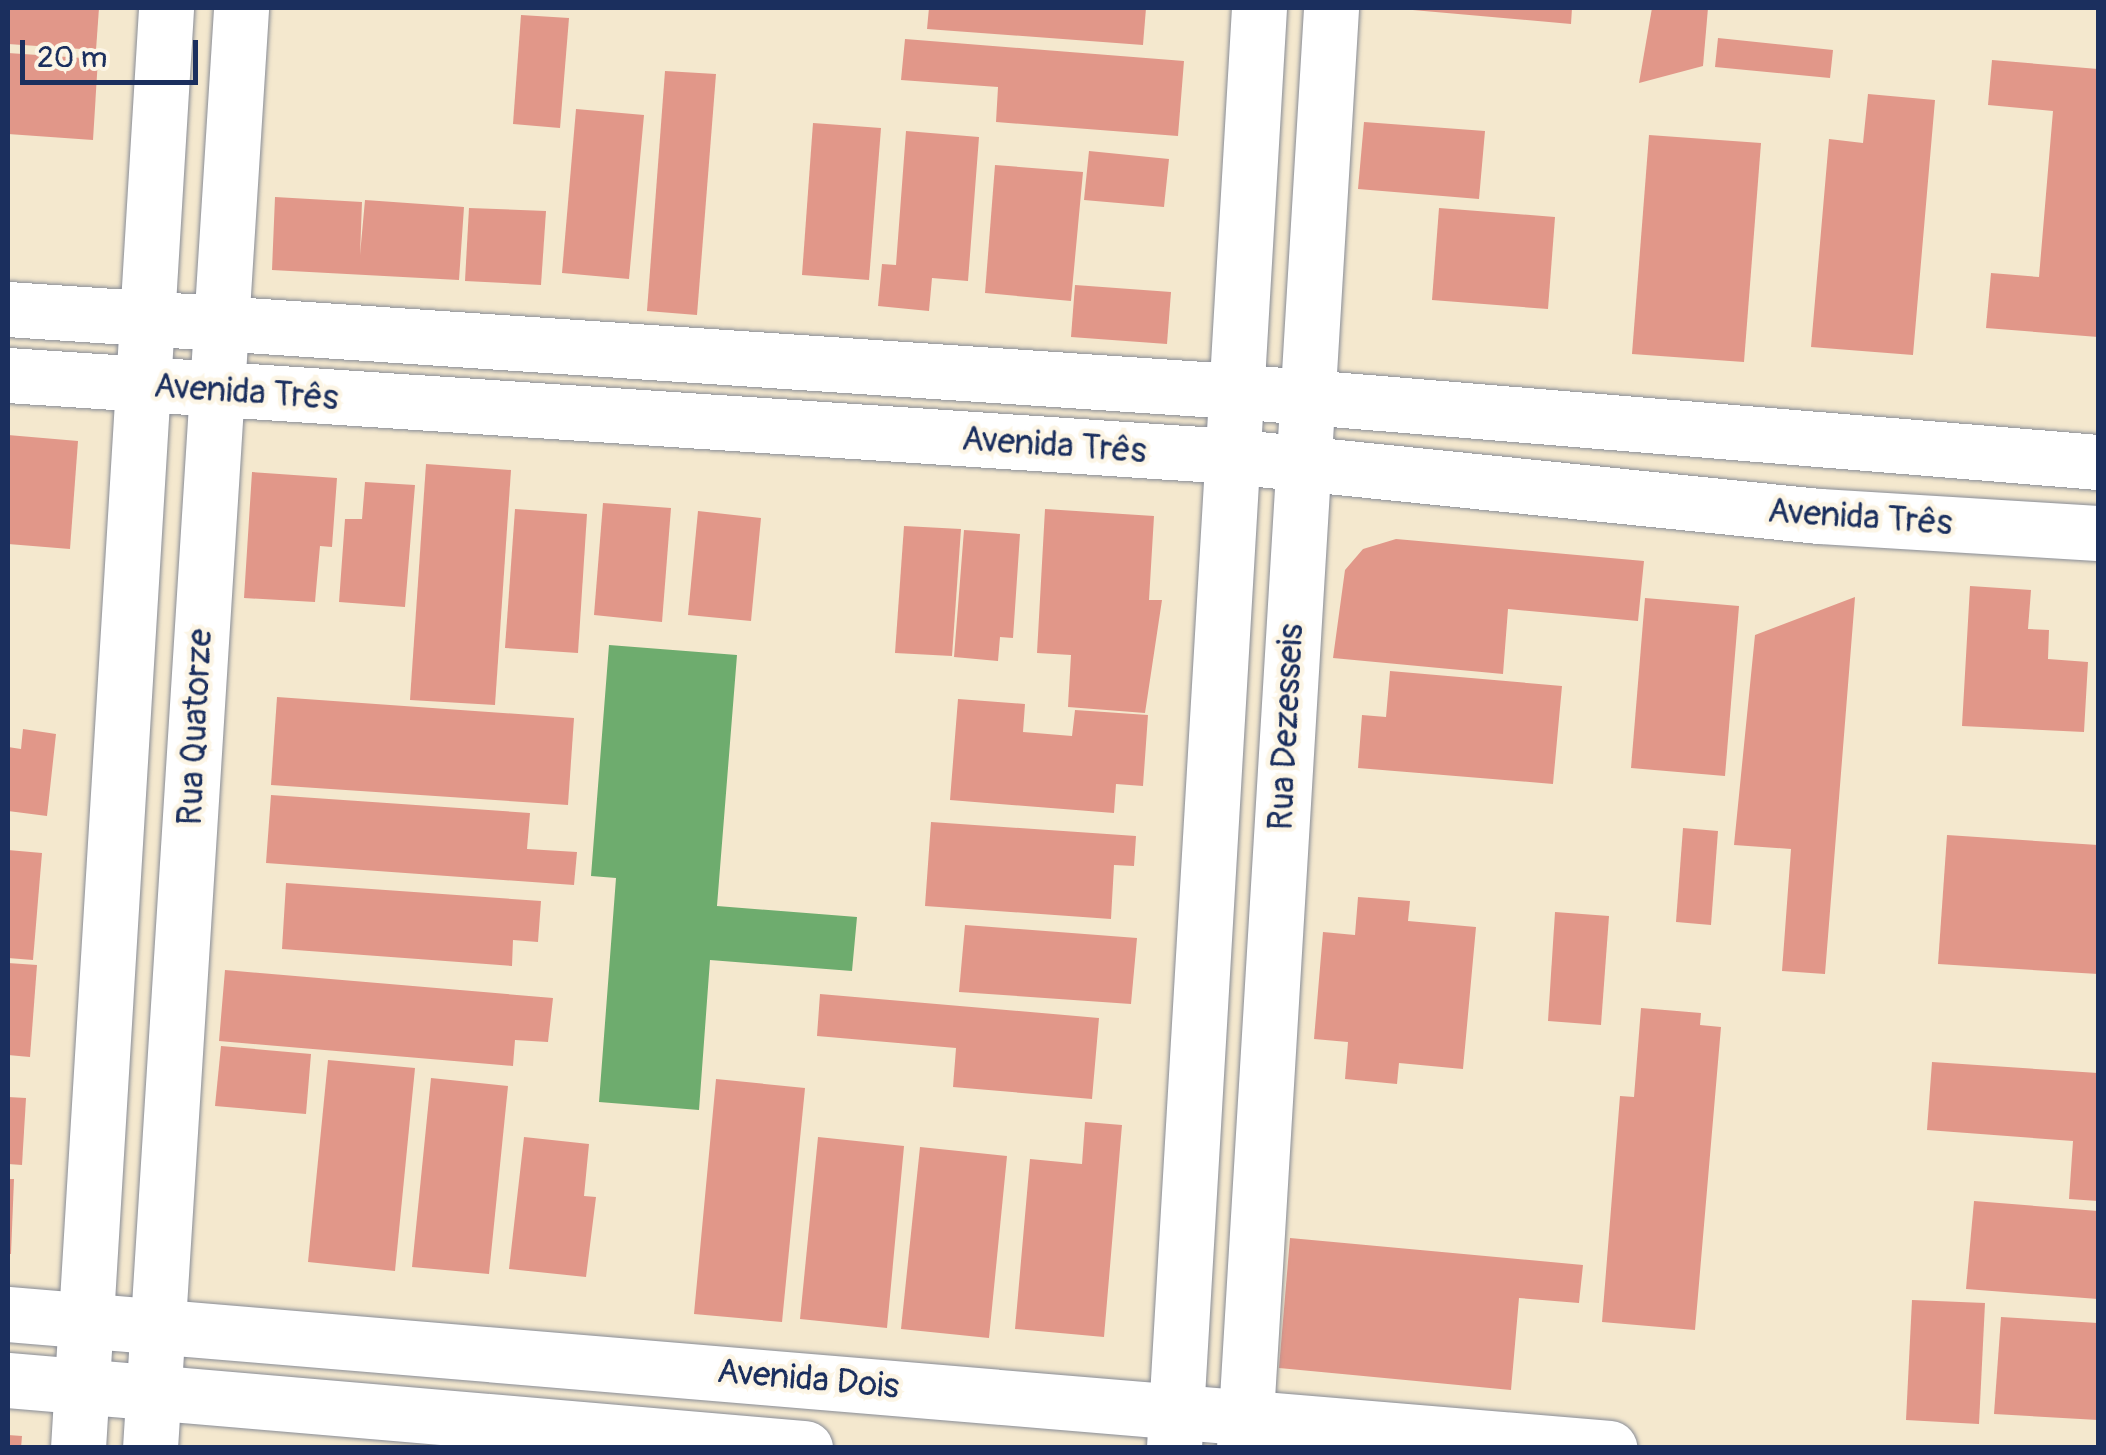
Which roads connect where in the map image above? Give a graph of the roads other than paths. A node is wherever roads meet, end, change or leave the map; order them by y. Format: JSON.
{"nodes":[{"id":1,"x":166,"y":8,"type":"edge"},
{"id":2,"x":242,"y":8,"type":"edge"},
{"id":3,"x":1258,"y":8,"type":"edge"},
{"id":4,"x":1331,"y":8,"type":"edge"},
{"id":5,"x":8,"y":309,"type":"edge"},
{"id":6,"x":146,"y":319,"type":"junction"},
{"id":7,"x":220,"y":324,"type":"junction"},
{"id":8,"x":8,"y":375,"type":"edge"},
{"id":9,"x":141,"y":384,"type":"junction"},
{"id":10,"x":1234,"y":391,"type":"junction"},
{"id":11,"x":215,"y":392,"type":"junction"},
{"id":12,"x":1304,"y":402,"type":"junction"},
{"id":13,"x":1230,"y":456,"type":"junction"},
{"id":14,"x":2098,"y":462,"type":"edge"},
{"id":15,"x":1300,"y":466,"type":"junction"},
{"id":16,"x":2098,"y":533,"type":"edge"},
{"id":17,"x":8,"y":1314,"type":"edge"},
{"id":18,"x":88,"y":1321,"type":"junction"},
{"id":19,"x":160,"y":1323,"type":"junction"},
{"id":20,"x":8,"y":1380,"type":"edge"},
{"id":21,"x":84,"y":1385,"type":"junction"},
{"id":22,"x":152,"y":1421,"type":"edge"},
{"id":23,"x":1175,"y":1429,"type":"edge"},
{"id":24,"x":1245,"y":1431,"type":"edge"},
{"id":25,"x":78,"y":1448,"type":"edge"},
{"id":26,"x":805,"y":1448,"type":"edge"},
{"id":27,"x":1609,"y":1448,"type":"edge"}],
"edges":[{"from":1,"to":6,"type":"street","name":"Rua Quatorze"},
{"from":2,"to":7,"type":"street","name":"Rua Quatorze"},
{"from":3,"to":10,"type":"street","name":"Rua Dezesseis"},
{"from":4,"to":12,"type":"street","name":"Rua Dezesseis"},
{"from":5,"to":6,"type":"street","name":"Avenida Três"},
{"from":6,"to":7,"type":"street","name":"Avenida Três"},
{"from":6,"to":9,"type":"street","name":"Rua Quatorze"},
{"from":7,"to":10,"type":"street","name":"Avenida Três"},
{"from":7,"to":11,"type":"street","name":"Rua Quatorze"},
{"from":8,"to":9,"type":"street","name":"Avenida Três"},
{"from":9,"to":11,"type":"street","name":"Avenida Três"},
{"from":9,"to":18,"type":"street","name":"Rua Quatorze"},
{"from":10,"to":12,"type":"street","name":"Avenida Três"},
{"from":10,"to":13,"type":"street","name":"Rua Dezesseis"},
{"from":11,"to":13,"type":"street","name":"Avenida Três"},
{"from":11,"to":19,"type":"street","name":"Rua Quatorze"},
{"from":12,"to":14,"type":"street","name":"Avenida Três"},
{"from":12,"to":15,"type":"street","name":"Rua Dezesseis"},
{"from":13,"to":15,"type":"street","name":"Avenida Três"},
{"from":13,"to":23,"type":"street","name":"Rua Dezesseis"},
{"from":15,"to":16,"type":"street","name":"Avenida Três"},
{"from":15,"to":24,"type":"street","name":"Rua Dezesseis"},
{"from":17,"to":18,"type":"street","name":"Avenida Dois"},
{"from":18,"to":19,"type":"street","name":"Avenida Dois"},
{"from":18,"to":21,"type":"street","name":"Rua Quatorze"},
{"from":19,"to":22,"type":"street","name":"Rua Quatorze"},
{"from":19,"to":23,"type":"street","name":"Avenida Dois"},
{"from":20,"to":21,"type":"street","name":"Avenida Dois"},
{"from":21,"to":22,"type":"street","name":"Avenida Dois"},
{"from":21,"to":25,"type":"street","name":"Rua Quatorze"},
{"from":22,"to":26,"type":"street","name":"Avenida Dois"},
{"from":23,"to":24,"type":"street","name":"Avenida Dois"},
{"from":24,"to":27,"type":"street","name":"Avenida Dois"}]}
